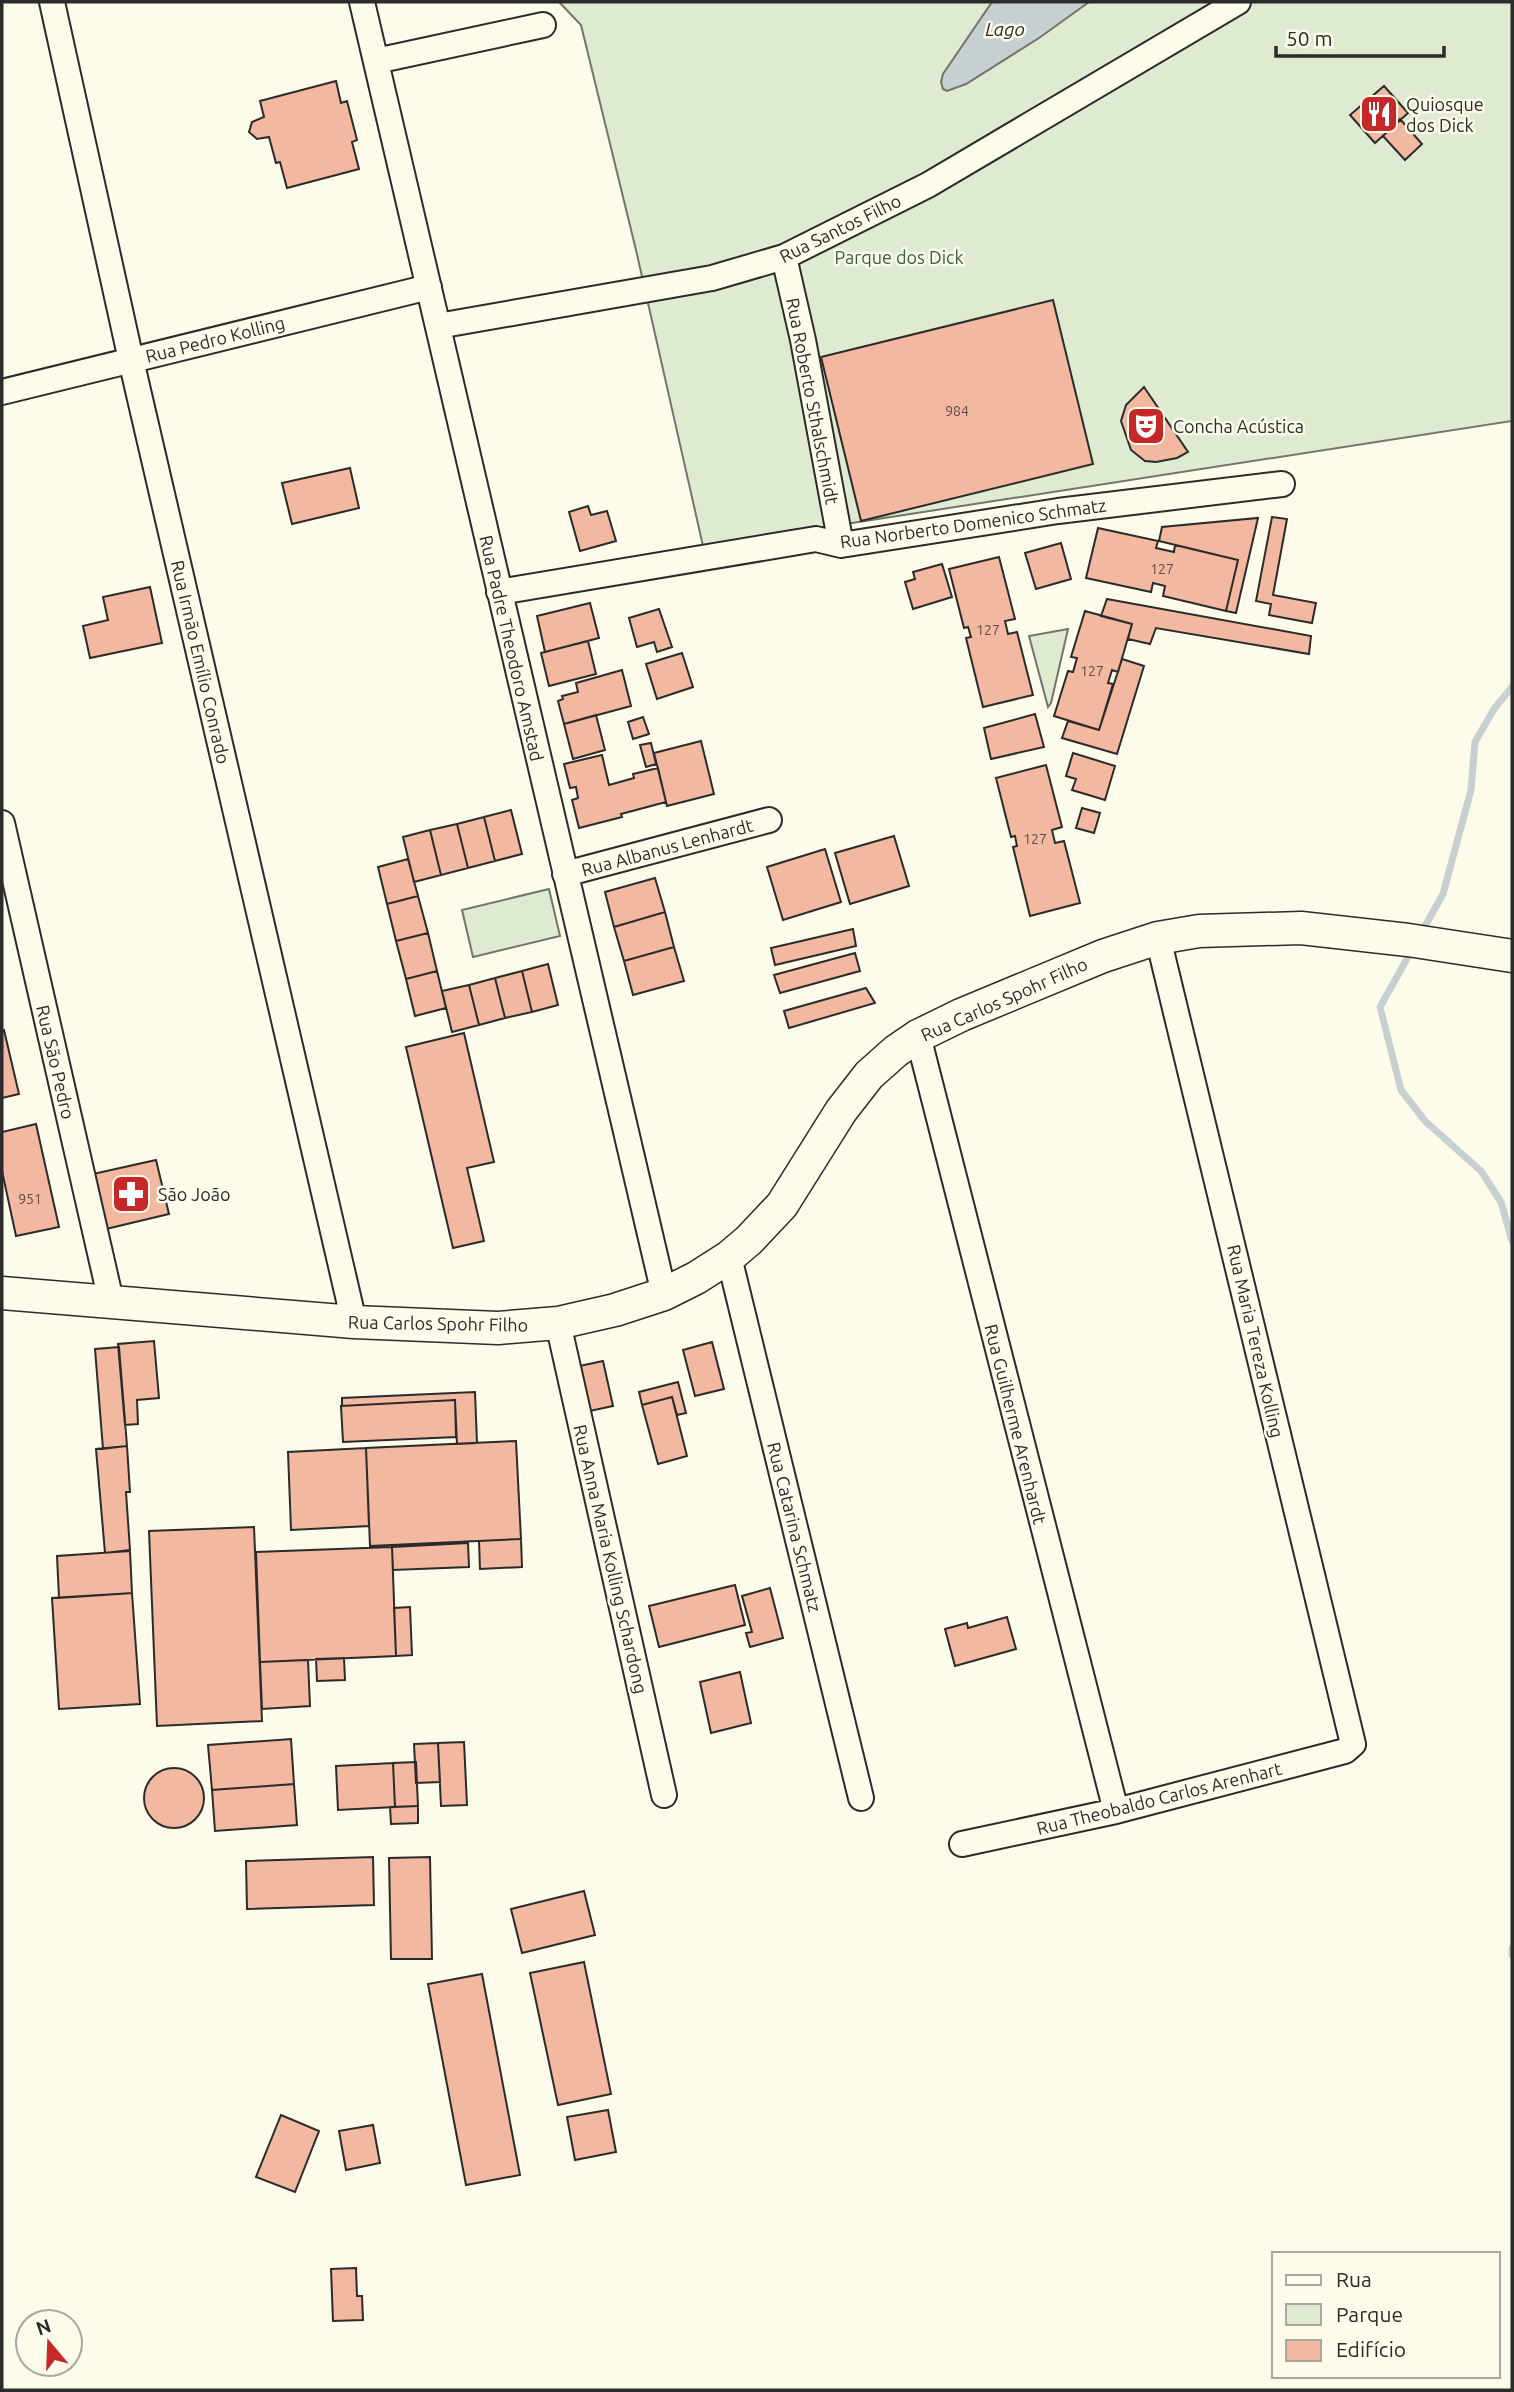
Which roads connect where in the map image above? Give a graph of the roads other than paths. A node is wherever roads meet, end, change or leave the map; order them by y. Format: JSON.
{"nodes":[{"id":1,"x":52,"y":2,"type":"edge"},
{"id":2,"x":362,"y":2,"type":"edge"},
{"id":3,"x":1238,"y":2,"type":"edge"},
{"id":4,"x":542,"y":25,"type":"dead end"},
{"id":5,"x":376,"y":61,"type":"junction"},
{"id":6,"x":784,"y":257,"type":"junction"},
{"id":7,"x":429,"y":287,"type":"junction"},
{"id":8,"x":438,"y":326,"type":"junction"},
{"id":9,"x":131,"y":360,"type":"junction"},
{"id":10,"x":2,"y":392,"type":"edge"},
{"id":11,"x":1282,"y":484,"type":"dead end"},
{"id":12,"x":841,"y":545,"type":"junction"},
{"id":13,"x":499,"y":592,"type":"junction"},
{"id":14,"x":769,"y":820,"type":"dead end"},
{"id":15,"x":2,"y":823,"type":"edge"},
{"id":16,"x":565,"y":874,"type":"junction"},
{"id":17,"x":1158,"y":938,"type":"junction"},
{"id":18,"x":1512,"y":956,"type":"edge"},
{"id":19,"x":918,"y":1036,"type":"junction"},
{"id":20,"x":729,"y":1257,"type":"junction"},
{"id":21,"x":2,"y":1293,"type":"edge"},
{"id":22,"x":664,"y":1294,"type":"junction"},
{"id":23,"x":111,"y":1301,"type":"junction"},
{"id":24,"x":354,"y":1322,"type":"junction"},
{"id":25,"x":558,"y":1323,"type":"junction"},
{"id":26,"x":1353,"y":1744,"type":"joint"},
{"id":27,"x":664,"y":1795,"type":"dead end"},
{"id":28,"x":861,"y":1798,"type":"dead end"},
{"id":29,"x":1116,"y":1811,"type":"junction"},
{"id":30,"x":962,"y":1844,"type":"dead end"}],
"edges":[{"from":1,"to":9,"type":"street","name":"Rua Irmão Emílio Conrado"},
{"from":2,"to":5,"type":"street","name":"Rua Padre Theodoro Amstad"},
{"from":3,"to":6,"type":"street","name":"Rua Santos Filho"},
{"from":4,"to":5,"type":"street"},
{"from":5,"to":7,"type":"street","name":"Rua Padre Theodoro Amstad"},
{"from":6,"to":8,"type":"street","name":"Rua Santos Filho"},
{"from":6,"to":12,"type":"street","name":"Rua Roberto Sthalschmidt"},
{"from":7,"to":8,"type":"street","name":"Rua Padre Theodoro Amstad"},
{"from":7,"to":9,"type":"street","name":"Rua Pedro Kolling"},
{"from":8,"to":13,"type":"street","name":"Rua Padre Theodoro Amstad"},
{"from":9,"to":10,"type":"street","name":"Rua Pedro Kolling"},
{"from":9,"to":24,"type":"street","name":"Rua Irmão Emílio Conrado"},
{"from":11,"to":12,"type":"street","name":"Rua Norberto Domenico Schmatz"},
{"from":12,"to":13,"type":"street","name":"Rua Norberto Domenico Schmatz"},
{"from":13,"to":16,"type":"street","name":"Rua Padre Theodoro Amstad"},
{"from":14,"to":16,"type":"street","name":"Rua Albanus Lenhardt"},
{"from":15,"to":23,"type":"street","name":"Rua São Pedro"},
{"from":16,"to":22,"type":"street","name":"Rua Padre Theodoro Amstad"},
{"from":17,"to":18,"type":"main road","name":"Rua Carlos Spohr Filho"},
{"from":17,"to":19,"type":"main road","name":"Rua Carlos Spohr Filho"},
{"from":17,"to":26,"type":"street","name":"Rua Maria Tereza Kolling"},
{"from":19,"to":20,"type":"main road","name":"Rua Carlos Spohr Filho"},
{"from":19,"to":29,"type":"street","name":"Rua Guilherme Arenhardt"},
{"from":20,"to":22,"type":"main road","name":"Rua Carlos Spohr Filho"},
{"from":20,"to":28,"type":"street","name":"Rua Catarina Schmatz"},
{"from":21,"to":23,"type":"main road","name":"Rua Carlos Spohr Filho"},
{"from":22,"to":25,"type":"main road","name":"Rua Carlos Spohr Filho"},
{"from":23,"to":24,"type":"main road","name":"Rua Carlos Spohr Filho"},
{"from":24,"to":25,"type":"main road","name":"Rua Carlos Spohr Filho"},
{"from":25,"to":27,"type":"street","name":"Rua Anna Maria Kolling Schardong"},
{"from":26,"to":29,"type":"street","name":"Rua Theobaldo Carlos Arenhart"},
{"from":29,"to":30,"type":"street","name":"Rua Theobaldo Carlos Arenhart"}]}
